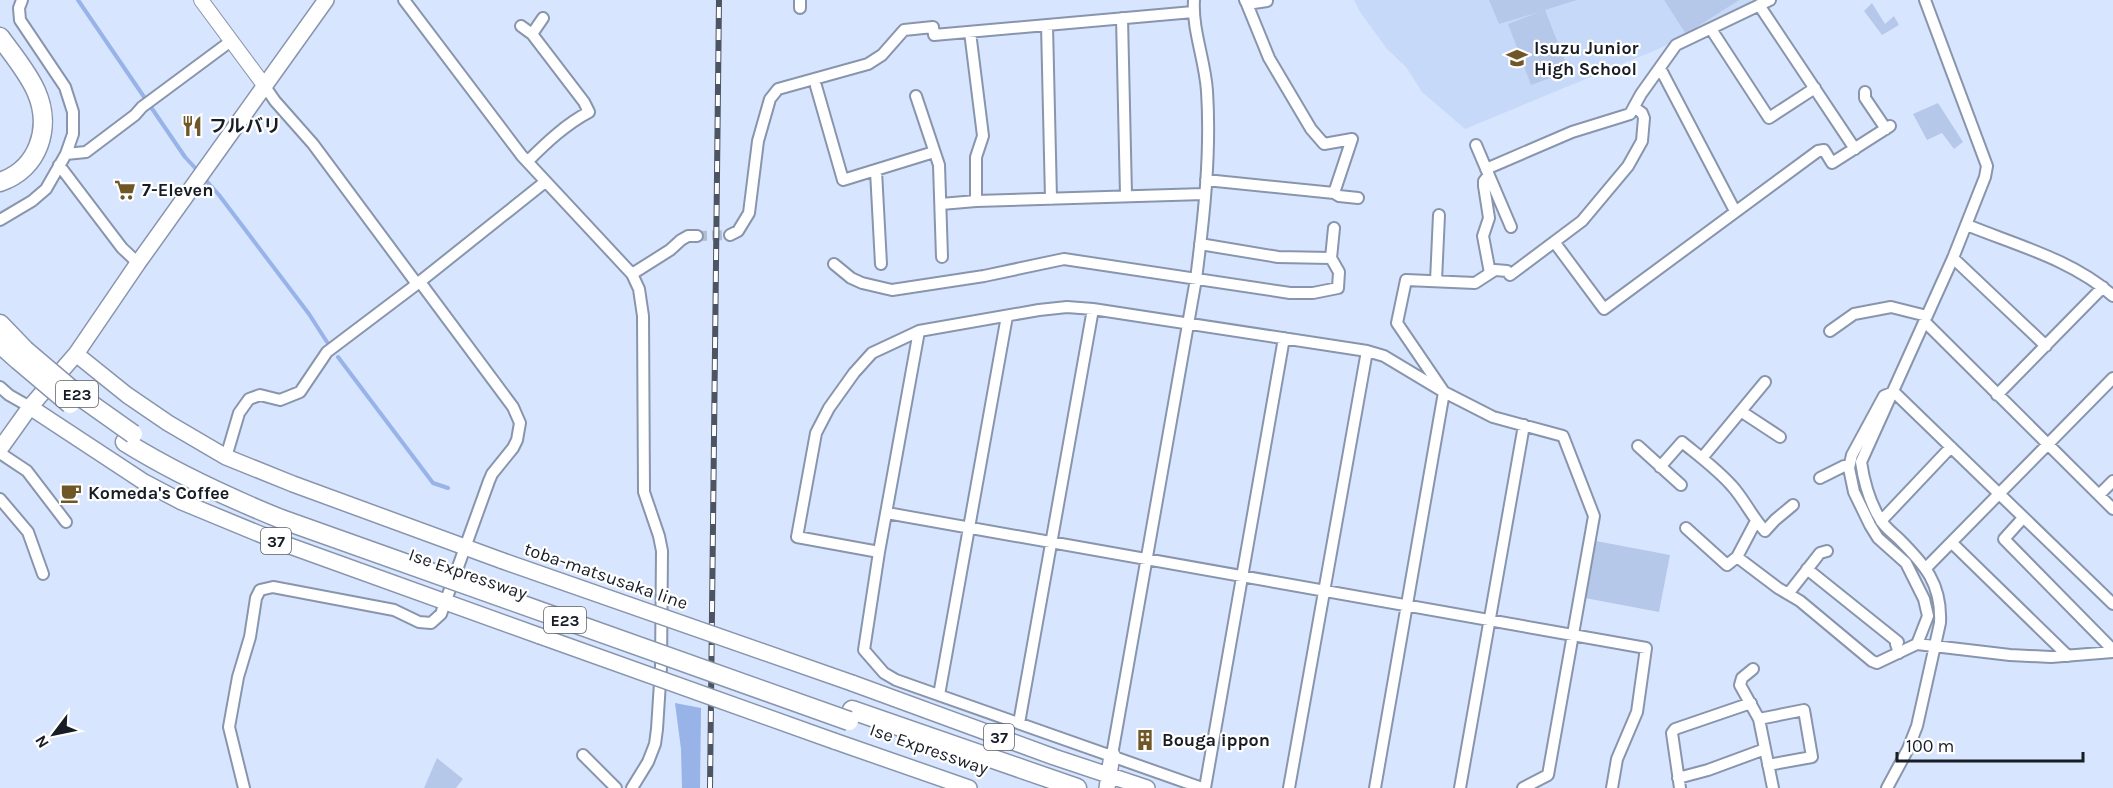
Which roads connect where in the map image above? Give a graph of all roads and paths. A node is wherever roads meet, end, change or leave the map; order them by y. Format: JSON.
{"nodes":[{"id":1,"x":22,"y":0,"type":"edge"},
{"id":2,"x":201,"y":0,"type":"edge"},
{"id":3,"x":326,"y":0,"type":"edge"},
{"id":4,"x":404,"y":0,"type":"edge"},
{"id":5,"x":1194,"y":0,"type":"edge"},
{"id":6,"x":1770,"y":0,"type":"edge"},
{"id":7,"x":1925,"y":0,"type":"edge"},
{"id":8,"x":1267,"y":1,"type":"edge"},
{"id":9,"x":1246,"y":2,"type":"edge"},
{"id":10,"x":412,"y":5,"type":"edge"},
{"id":11,"x":1759,"y":5,"type":"junction"},
{"id":12,"x":1193,"y":12,"type":"junction"},
{"id":13,"x":543,"y":18,"type":"dead end"},
{"id":14,"x":1122,"y":18,"type":"junction"},
{"id":15,"x":1047,"y":25,"type":"junction"},
{"id":16,"x":521,"y":26,"type":"dead end"},
{"id":17,"x":1711,"y":29,"type":"junction"},
{"id":18,"x":970,"y":32,"type":"junction"},
{"id":19,"x":532,"y":34,"type":"junction"},
{"id":20,"x":0,"y":37,"type":"edge"},
{"id":21,"x":231,"y":41,"type":"junction"},
{"id":22,"x":0,"y":53,"type":"edge"},
{"id":23,"x":1660,"y":68,"type":"junction"},
{"id":24,"x":264,"y":85,"type":"junction"},
{"id":25,"x":816,"y":86,"type":"dead end"},
{"id":26,"x":1815,"y":88,"type":"junction"},
{"id":27,"x":1864,"y":92,"type":"dead end"},
{"id":28,"x":916,"y":96,"type":"dead end"},
{"id":29,"x":1635,"y":108,"type":"junction"},
{"id":30,"x":1476,"y":145,"type":"dead end"},
{"id":31,"x":1855,"y":149,"type":"junction"},
{"id":32,"x":934,"y":152,"type":"junction"},
{"id":33,"x":66,"y":154,"type":"junction"},
{"id":34,"x":528,"y":161,"type":"junction"},
{"id":35,"x":59,"y":165,"type":"junction"},
{"id":36,"x":0,"y":171,"type":"edge"},
{"id":37,"x":876,"y":171,"type":"junction"},
{"id":38,"x":1487,"y":172,"type":"junction"},
{"id":39,"x":1206,"y":180,"type":"junction"},
{"id":40,"x":0,"y":182,"type":"edge"},
{"id":41,"x":545,"y":182,"type":"junction"},
{"id":42,"x":1334,"y":193,"type":"junction"},
{"id":43,"x":1204,"y":194,"type":"junction"},
{"id":44,"x":1126,"y":195,"type":"junction"},
{"id":45,"x":1358,"y":198,"type":"dead end"},
{"id":46,"x":1051,"y":199,"type":"junction"},
{"id":47,"x":976,"y":201,"type":"junction"},
{"id":48,"x":941,"y":204,"type":"junction"},
{"id":49,"x":1735,"y":211,"type":"junction"},
{"id":50,"x":1439,"y":215,"type":"dead end"},
{"id":51,"x":0,"y":220,"type":"edge"},
{"id":52,"x":1967,"y":225,"type":"junction"},
{"id":53,"x":1511,"y":227,"type":"dead end"},
{"id":54,"x":1334,"y":228,"type":"dead end"},
{"id":55,"x":730,"y":235,"type":"dead end"},
{"id":56,"x":698,"y":236,"type":"tunnel mouth"},
{"id":57,"x":1555,"y":243,"type":"junction"},
{"id":58,"x":1200,"y":244,"type":"junction"},
{"id":59,"x":942,"y":257,"type":"dead end"},
{"id":60,"x":1331,"y":258,"type":"junction"},
{"id":61,"x":1953,"y":258,"type":"junction"},
{"id":62,"x":138,"y":263,"type":"junction"},
{"id":63,"x":834,"y":264,"type":"dead end"},
{"id":64,"x":881,"y":264,"type":"dead end"},
{"id":65,"x":1490,"y":273,"type":"junction"},
{"id":66,"x":632,"y":274,"type":"junction"},
{"id":67,"x":1196,"y":279,"type":"junction"},
{"id":68,"x":1436,"y":281,"type":"junction"},
{"id":69,"x":418,"y":283,"type":"junction"},
{"id":70,"x":2103,"y":287,"type":"junction"},
{"id":71,"x":2113,"y":296,"type":"edge"},
{"id":72,"x":1093,"y":309,"type":"junction"},
{"id":73,"x":1007,"y":316,"type":"junction"},
{"id":74,"x":1926,"y":319,"type":"junction"},
{"id":75,"x":1188,"y":323,"type":"junction"},
{"id":76,"x":0,"y":324,"type":"edge"},
{"id":77,"x":919,"y":331,"type":"junction"},
{"id":78,"x":1830,"y":331,"type":"dead end"},
{"id":79,"x":1284,"y":338,"type":"junction"},
{"id":80,"x":0,"y":344,"type":"edge"},
{"id":81,"x":2046,"y":346,"type":"junction"},
{"id":82,"x":1366,"y":351,"type":"junction"},
{"id":83,"x":76,"y":354,"type":"junction"},
{"id":84,"x":21,"y":355,"type":"junction"},
{"id":85,"x":2113,"y":378,"type":"edge"},
{"id":86,"x":1765,"y":382,"type":"dead end"},
{"id":87,"x":0,"y":387,"type":"edge"},
{"id":88,"x":1444,"y":392,"type":"junction"},
{"id":89,"x":1894,"y":392,"type":"junction"},
{"id":90,"x":1997,"y":395,"type":"junction"},
{"id":91,"x":30,"y":407,"type":"junction"},
{"id":92,"x":1742,"y":412,"type":"junction"},
{"id":93,"x":1524,"y":425,"type":"junction"},
{"id":94,"x":1780,"y":437,"type":"dead end"},
{"id":95,"x":2047,"y":444,"type":"junction"},
{"id":96,"x":1638,"y":446,"type":"dead end"},
{"id":97,"x":1951,"y":447,"type":"junction"},
{"id":98,"x":0,"y":451,"type":"edge"},
{"id":99,"x":226,"y":457,"type":"junction"},
{"id":100,"x":1702,"y":458,"type":"junction"},
{"id":101,"x":1660,"y":467,"type":"junction"},
{"id":102,"x":1849,"y":467,"type":"junction"},
{"id":103,"x":1820,"y":478,"type":"dead end"},
{"id":104,"x":2113,"y":481,"type":"edge"},
{"id":105,"x":1681,"y":485,"type":"dead end"},
{"id":106,"x":1999,"y":494,"type":"junction"},
{"id":107,"x":2099,"y":495,"type":"junction"},
{"id":108,"x":0,"y":499,"type":"edge"},
{"id":109,"x":1793,"y":505,"type":"dead end"},
{"id":110,"x":2113,"y":509,"type":"edge"},
{"id":111,"x":887,"y":513,"type":"junction"},
{"id":112,"x":2023,"y":518,"type":"junction"},
{"id":113,"x":1756,"y":521,"type":"junction"},
{"id":114,"x":1881,"y":521,"type":"junction"},
{"id":115,"x":66,"y":522,"type":"dead end"},
{"id":116,"x":970,"y":528,"type":"junction"},
{"id":117,"x":1686,"y":528,"type":"dead end"},
{"id":118,"x":1051,"y":543,"type":"junction"},
{"id":119,"x":1952,"y":543,"type":"junction"},
{"id":120,"x":464,"y":548,"type":"junction"},
{"id":121,"x":1827,"y":550,"type":"dead end"},
{"id":122,"x":879,"y":552,"type":"junction"},
{"id":123,"x":1737,"y":557,"type":"junction"},
{"id":124,"x":1146,"y":559,"type":"junction"},
{"id":125,"x":1926,"y":568,"type":"junction"},
{"id":126,"x":1807,"y":569,"type":"junction"},
{"id":127,"x":43,"y":574,"type":"dead end"},
{"id":128,"x":1241,"y":576,"type":"junction"},
{"id":129,"x":1324,"y":591,"type":"junction"},
{"id":130,"x":1788,"y":594,"type":"junction"},
{"id":131,"x":445,"y":602,"type":"junction"},
{"id":132,"x":2113,"y":604,"type":"edge"},
{"id":133,"x":1407,"y":605,"type":"junction"},
{"id":134,"x":1489,"y":620,"type":"junction"},
{"id":135,"x":1572,"y":635,"type":"junction"},
{"id":136,"x":1917,"y":644,"type":"junction"},
{"id":137,"x":1934,"y":647,"type":"junction"},
{"id":138,"x":2113,"y":651,"type":"edge"},
{"id":139,"x":1899,"y":653,"type":"junction"},
{"id":140,"x":2068,"y":656,"type":"junction"},
{"id":141,"x":1754,"y":669,"type":"dead end"},
{"id":142,"x":939,"y":695,"type":"junction"},
{"id":143,"x":1750,"y":703,"type":"junction"},
{"id":144,"x":850,"y":715,"type":"junction"},
{"id":145,"x":1759,"y":719,"type":"junction"},
{"id":146,"x":1019,"y":723,"type":"junction"},
{"id":147,"x":1765,"y":749,"type":"junction"},
{"id":148,"x":583,"y":755,"type":"dead end"},
{"id":149,"x":1112,"y":755,"type":"junction"},
{"id":150,"x":1768,"y":765,"type":"junction"},
{"id":151,"x":1108,"y":782,"type":"edge"},
{"id":152,"x":1679,"y":783,"type":"edge"},
{"id":153,"x":244,"y":788,"type":"edge"},
{"id":154,"x":616,"y":788,"type":"edge"},
{"id":155,"x":632,"y":788,"type":"edge"},
{"id":156,"x":969,"y":788,"type":"edge"},
{"id":157,"x":1042,"y":788,"type":"edge"},
{"id":158,"x":1077,"y":788,"type":"edge"},
{"id":159,"x":1148,"y":788,"type":"edge"},
{"id":160,"x":1203,"y":788,"type":"edge"},
{"id":161,"x":1289,"y":788,"type":"edge"},
{"id":162,"x":1375,"y":788,"type":"edge"},
{"id":163,"x":1460,"y":788,"type":"edge"},
{"id":164,"x":1523,"y":788,"type":"edge"},
{"id":165,"x":1612,"y":788,"type":"edge"},
{"id":166,"x":1773,"y":788,"type":"edge"},
{"id":167,"x":1887,"y":788,"type":"edge"}],
"edges":[{"from":1,"to":33,"type":"street"},
{"from":2,"to":21,"type":"street"},
{"from":3,"to":24,"type":"main road"},
{"from":4,"to":10,"type":"street"},
{"from":5,"to":12,"type":"street"},
{"from":6,"to":11,"type":"street"},
{"from":7,"to":52,"type":"street"},
{"from":8,"to":9,"type":"street"},
{"from":9,"to":42,"type":"street"},
{"from":10,"to":34,"type":"street"},
{"from":11,"to":17,"type":"street"},
{"from":11,"to":26,"type":"street"},
{"from":12,"to":14,"type":"street"},
{"from":12,"to":39,"type":"street"},
{"from":13,"to":19,"type":"street"},
{"from":14,"to":15,"type":"street"},
{"from":14,"to":44,"type":"street"},
{"from":15,"to":18,"type":"street"},
{"from":15,"to":46,"type":"street"},
{"from":16,"to":19,"type":"street"},
{"from":17,"to":23,"type":"street"},
{"from":17,"to":26,"type":"street"},
{"from":18,"to":47,"type":"street"},
{"from":18,"to":55,"type":"street"},
{"from":19,"to":34,"type":"street"},
{"from":20,"to":40,"type":"highway"},
{"from":21,"to":24,"type":"street"},
{"from":21,"to":33,"type":"street"},
{"from":22,"to":36,"type":"highway"},
{"from":23,"to":29,"type":"street"},
{"from":23,"to":49,"type":"street"},
{"from":24,"to":62,"type":"main road"},
{"from":24,"to":69,"type":"street"},
{"from":25,"to":37,"type":"street"},
{"from":26,"to":31,"type":"street"},
{"from":27,"to":31,"type":"street"},
{"from":28,"to":32,"type":"street"},
{"from":29,"to":38,"type":"street"},
{"from":29,"to":57,"type":"street"},
{"from":30,"to":38,"type":"street"},
{"from":31,"to":49,"type":"street"},
{"from":32,"to":37,"type":"street"},
{"from":32,"to":48,"type":"street"},
{"from":33,"to":35,"type":"street"},
{"from":34,"to":41,"type":"street"},
{"from":35,"to":51,"type":"street"},
{"from":35,"to":62,"type":"street"},
{"from":37,"to":64,"type":"street"},
{"from":38,"to":53,"type":"street"},
{"from":38,"to":65,"type":"street"},
{"from":39,"to":42,"type":"street"},
{"from":39,"to":43,"type":"street"},
{"from":41,"to":66,"type":"street"},
{"from":41,"to":69,"type":"street"},
{"from":42,"to":45,"type":"street"},
{"from":43,"to":44,"type":"street"},
{"from":43,"to":58,"type":"street"},
{"from":44,"to":46,"type":"street"},
{"from":46,"to":47,"type":"street"},
{"from":47,"to":48,"type":"street"},
{"from":48,"to":59,"type":"street"},
{"from":49,"to":57,"type":"street"},
{"from":50,"to":68,"type":"street"},
{"from":52,"to":61,"type":"street"},
{"from":52,"to":70,"type":"street"},
{"from":54,"to":60,"type":"street"},
{"from":56,"to":66,"type":"street"},
{"from":57,"to":65,"type":"street"},
{"from":58,"to":60,"type":"street"},
{"from":58,"to":67,"type":"street"},
{"from":60,"to":67,"type":"street"},
{"from":61,"to":74,"type":"street"},
{"from":61,"to":81,"type":"street"},
{"from":62,"to":83,"type":"main road"},
{"from":63,"to":67,"type":"street"},
{"from":65,"to":68,"type":"street"},
{"from":66,"to":155,"type":"street"},
{"from":67,"to":75,"type":"street"},
{"from":68,"to":88,"type":"street"},
{"from":69,"to":99,"type":"street"},
{"from":69,"to":120,"type":"street"},
{"from":70,"to":71,"type":"street"},
{"from":70,"to":81,"type":"street"},
{"from":72,"to":73,"type":"street"},
{"from":72,"to":75,"type":"street"},
{"from":72,"to":118,"type":"street"},
{"from":73,"to":77,"type":"street"},
{"from":73,"to":116,"type":"street"},
{"from":74,"to":78,"type":"street"},
{"from":74,"to":89,"type":"street"},
{"from":74,"to":90,"type":"street"},
{"from":75,"to":79,"type":"street"},
{"from":75,"to":124,"type":"street"},
{"from":76,"to":84,"type":"highway","name":"Ise Expressway","number":"E23"},
{"from":77,"to":111,"type":"street"},
{"from":77,"to":122,"type":"street"},
{"from":79,"to":82,"type":"street"},
{"from":79,"to":128,"type":"street"},
{"from":80,"to":84,"type":"highway","name":"Ise Expressway","number":"E23"},
{"from":81,"to":90,"type":"street"},
{"from":82,"to":88,"type":"street"},
{"from":82,"to":129,"type":"street"},
{"from":83,"to":91,"type":"main road"},
{"from":83,"to":99,"type":"main road","name":"toba-matsusaka line","number":"37"},
{"from":84,"to":144,"type":"highway","name":"Ise Expressway","number":"E23","bridge":true},
{"from":85,"to":95,"type":"street"},
{"from":86,"to":92,"type":"street"},
{"from":87,"to":91,"type":"street"},
{"from":88,"to":93,"type":"street"},
{"from":88,"to":133,"type":"street"},
{"from":89,"to":97,"type":"street"},
{"from":89,"to":102,"type":"street"},
{"from":89,"to":114,"type":"street"},
{"from":90,"to":95,"type":"street"},
{"from":91,"to":98,"type":"main road"},
{"from":91,"to":131,"type":"main road","number":"37"},
{"from":92,"to":94,"type":"street"},
{"from":92,"to":100,"type":"street"},
{"from":93,"to":134,"type":"street"},
{"from":93,"to":135,"type":"street"},
{"from":95,"to":106,"type":"street"},
{"from":95,"to":107,"type":"street"},
{"from":96,"to":101,"type":"street"},
{"from":97,"to":106,"type":"street"},
{"from":97,"to":114,"type":"street"},
{"from":98,"to":115,"type":"street"},
{"from":99,"to":120,"type":"main road","name":"toba-matsusaka line","number":"37"},
{"from":100,"to":101,"type":"street"},
{"from":100,"to":113,"type":"street"},
{"from":101,"to":105,"type":"street"},
{"from":102,"to":103,"type":"street"},
{"from":102,"to":136,"type":"street"},
{"from":104,"to":107,"type":"street"},
{"from":106,"to":112,"type":"street"},
{"from":106,"to":119,"type":"street"},
{"from":107,"to":110,"type":"street"},
{"from":108,"to":127,"type":"street"},
{"from":109,"to":113,"type":"street"},
{"from":111,"to":116,"type":"street"},
{"from":111,"to":122,"type":"street"},
{"from":112,"to":132,"type":"street"},
{"from":112,"to":138,"type":"street"},
{"from":113,"to":123,"type":"street"},
{"from":114,"to":125,"type":"street"},
{"from":116,"to":118,"type":"street"},
{"from":116,"to":142,"type":"street"},
{"from":117,"to":123,"type":"street"},
{"from":118,"to":124,"type":"street"},
{"from":118,"to":146,"type":"street"},
{"from":119,"to":125,"type":"street"},
{"from":119,"to":140,"type":"street"},
{"from":120,"to":131,"type":"street"},
{"from":120,"to":151,"type":"main road","name":"toba-matsusaka line","number":"37","bridge":true},
{"from":121,"to":126,"type":"street"},
{"from":122,"to":142,"type":"street"},
{"from":123,"to":130,"type":"street"},
{"from":124,"to":128,"type":"street"},
{"from":124,"to":149,"type":"street"},
{"from":125,"to":137,"type":"street"},
{"from":126,"to":130,"type":"street"},
{"from":126,"to":139,"type":"street"},
{"from":128,"to":129,"type":"street"},
{"from":128,"to":160,"type":"street"},
{"from":129,"to":133,"type":"street"},
{"from":129,"to":161,"type":"street"},
{"from":130,"to":139,"type":"street"},
{"from":131,"to":153,"type":"street"},
{"from":131,"to":156,"type":"main road","number":"37","bridge":true},
{"from":133,"to":134,"type":"street"},
{"from":133,"to":162,"type":"street"},
{"from":134,"to":135,"type":"street"},
{"from":134,"to":163,"type":"street"},
{"from":135,"to":164,"type":"street"},
{"from":135,"to":165,"type":"street"},
{"from":136,"to":137,"type":"street"},
{"from":136,"to":139,"type":"street"},
{"from":137,"to":140,"type":"street"},
{"from":137,"to":167,"type":"street"},
{"from":138,"to":140,"type":"street"},
{"from":141,"to":143,"type":"street"},
{"from":142,"to":146,"type":"street"},
{"from":143,"to":145,"type":"street"},
{"from":143,"to":152,"type":"street"},
{"from":144,"to":157,"type":"highway","name":"Ise Expressway","number":"E23"},
{"from":144,"to":158,"type":"highway","name":"Ise Expressway","number":"E23"},
{"from":145,"to":147,"type":"street"},
{"from":145,"to":150,"type":"street"},
{"from":146,"to":149,"type":"street"},
{"from":147,"to":150,"type":"street"},
{"from":147,"to":152,"type":"street"},
{"from":148,"to":154,"type":"street"},
{"from":149,"to":151,"type":"main road"},
{"from":149,"to":160,"type":"street"},
{"from":150,"to":166,"type":"street"},
{"from":151,"to":159,"type":"main road","name":"toba-matsusaka line","number":"37"}]}
